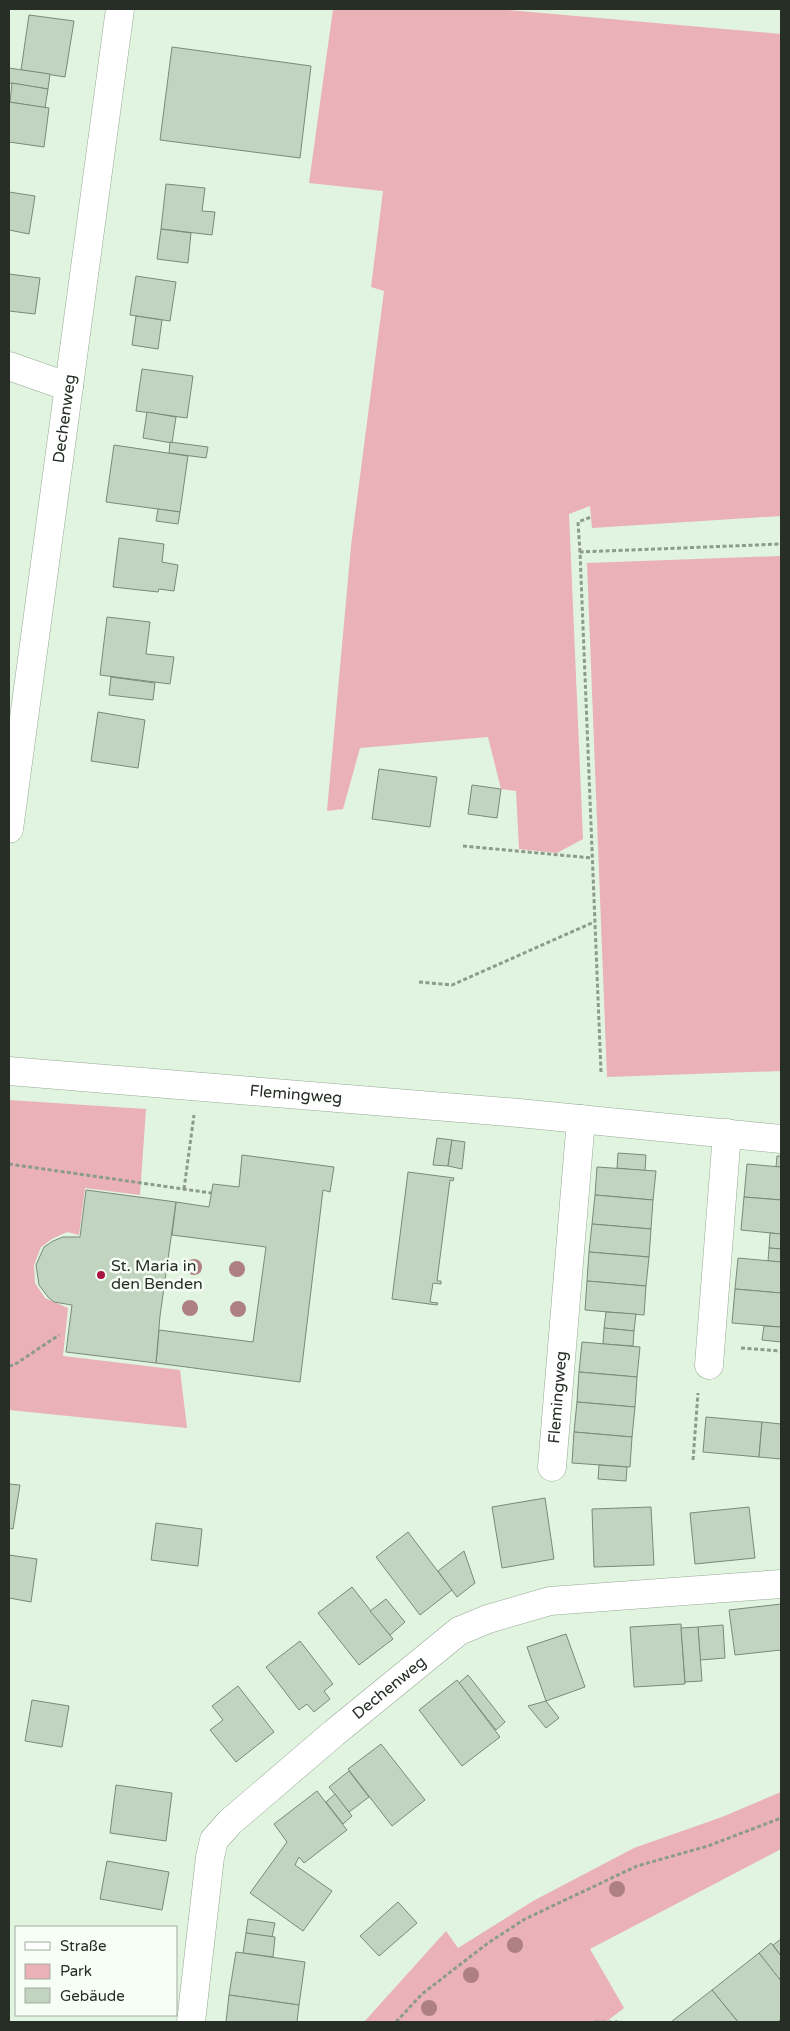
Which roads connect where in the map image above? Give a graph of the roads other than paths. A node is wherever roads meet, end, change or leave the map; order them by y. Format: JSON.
{"nodes":[{"id":1,"x":120,"y":9,"type":"edge"},
{"id":2,"x":9,"y":366,"type":"edge"},
{"id":3,"x":69,"y":387,"type":"junction"},
{"id":4,"x":9,"y":829,"type":"edge"},
{"id":5,"x":9,"y":1071,"type":"edge"},
{"id":6,"x":581,"y":1119,"type":"junction"},
{"id":7,"x":727,"y":1133,"type":"junction"},
{"id":8,"x":781,"y":1139,"type":"edge"},
{"id":9,"x":709,"y":1365,"type":"road end"},
{"id":10,"x":552,"y":1467,"type":"dead end"},
{"id":11,"x":781,"y":1584,"type":"edge"},
{"id":12,"x":191,"y":2022,"type":"edge"}],
"edges":[{"from":1,"to":3,"type":"street","name":"Dechenweg"},
{"from":2,"to":3,"type":"street"},
{"from":3,"to":4,"type":"street","name":"Dechenweg"},
{"from":5,"to":6,"type":"street","name":"Flemingweg"},
{"from":6,"to":7,"type":"street","name":"Flemingweg"},
{"from":6,"to":10,"type":"street","name":"Flemingweg"},
{"from":7,"to":8,"type":"street","name":"Flemingweg"},
{"from":7,"to":9,"type":"street"},
{"from":11,"to":12,"type":"street","name":"Dechenweg"}]}
